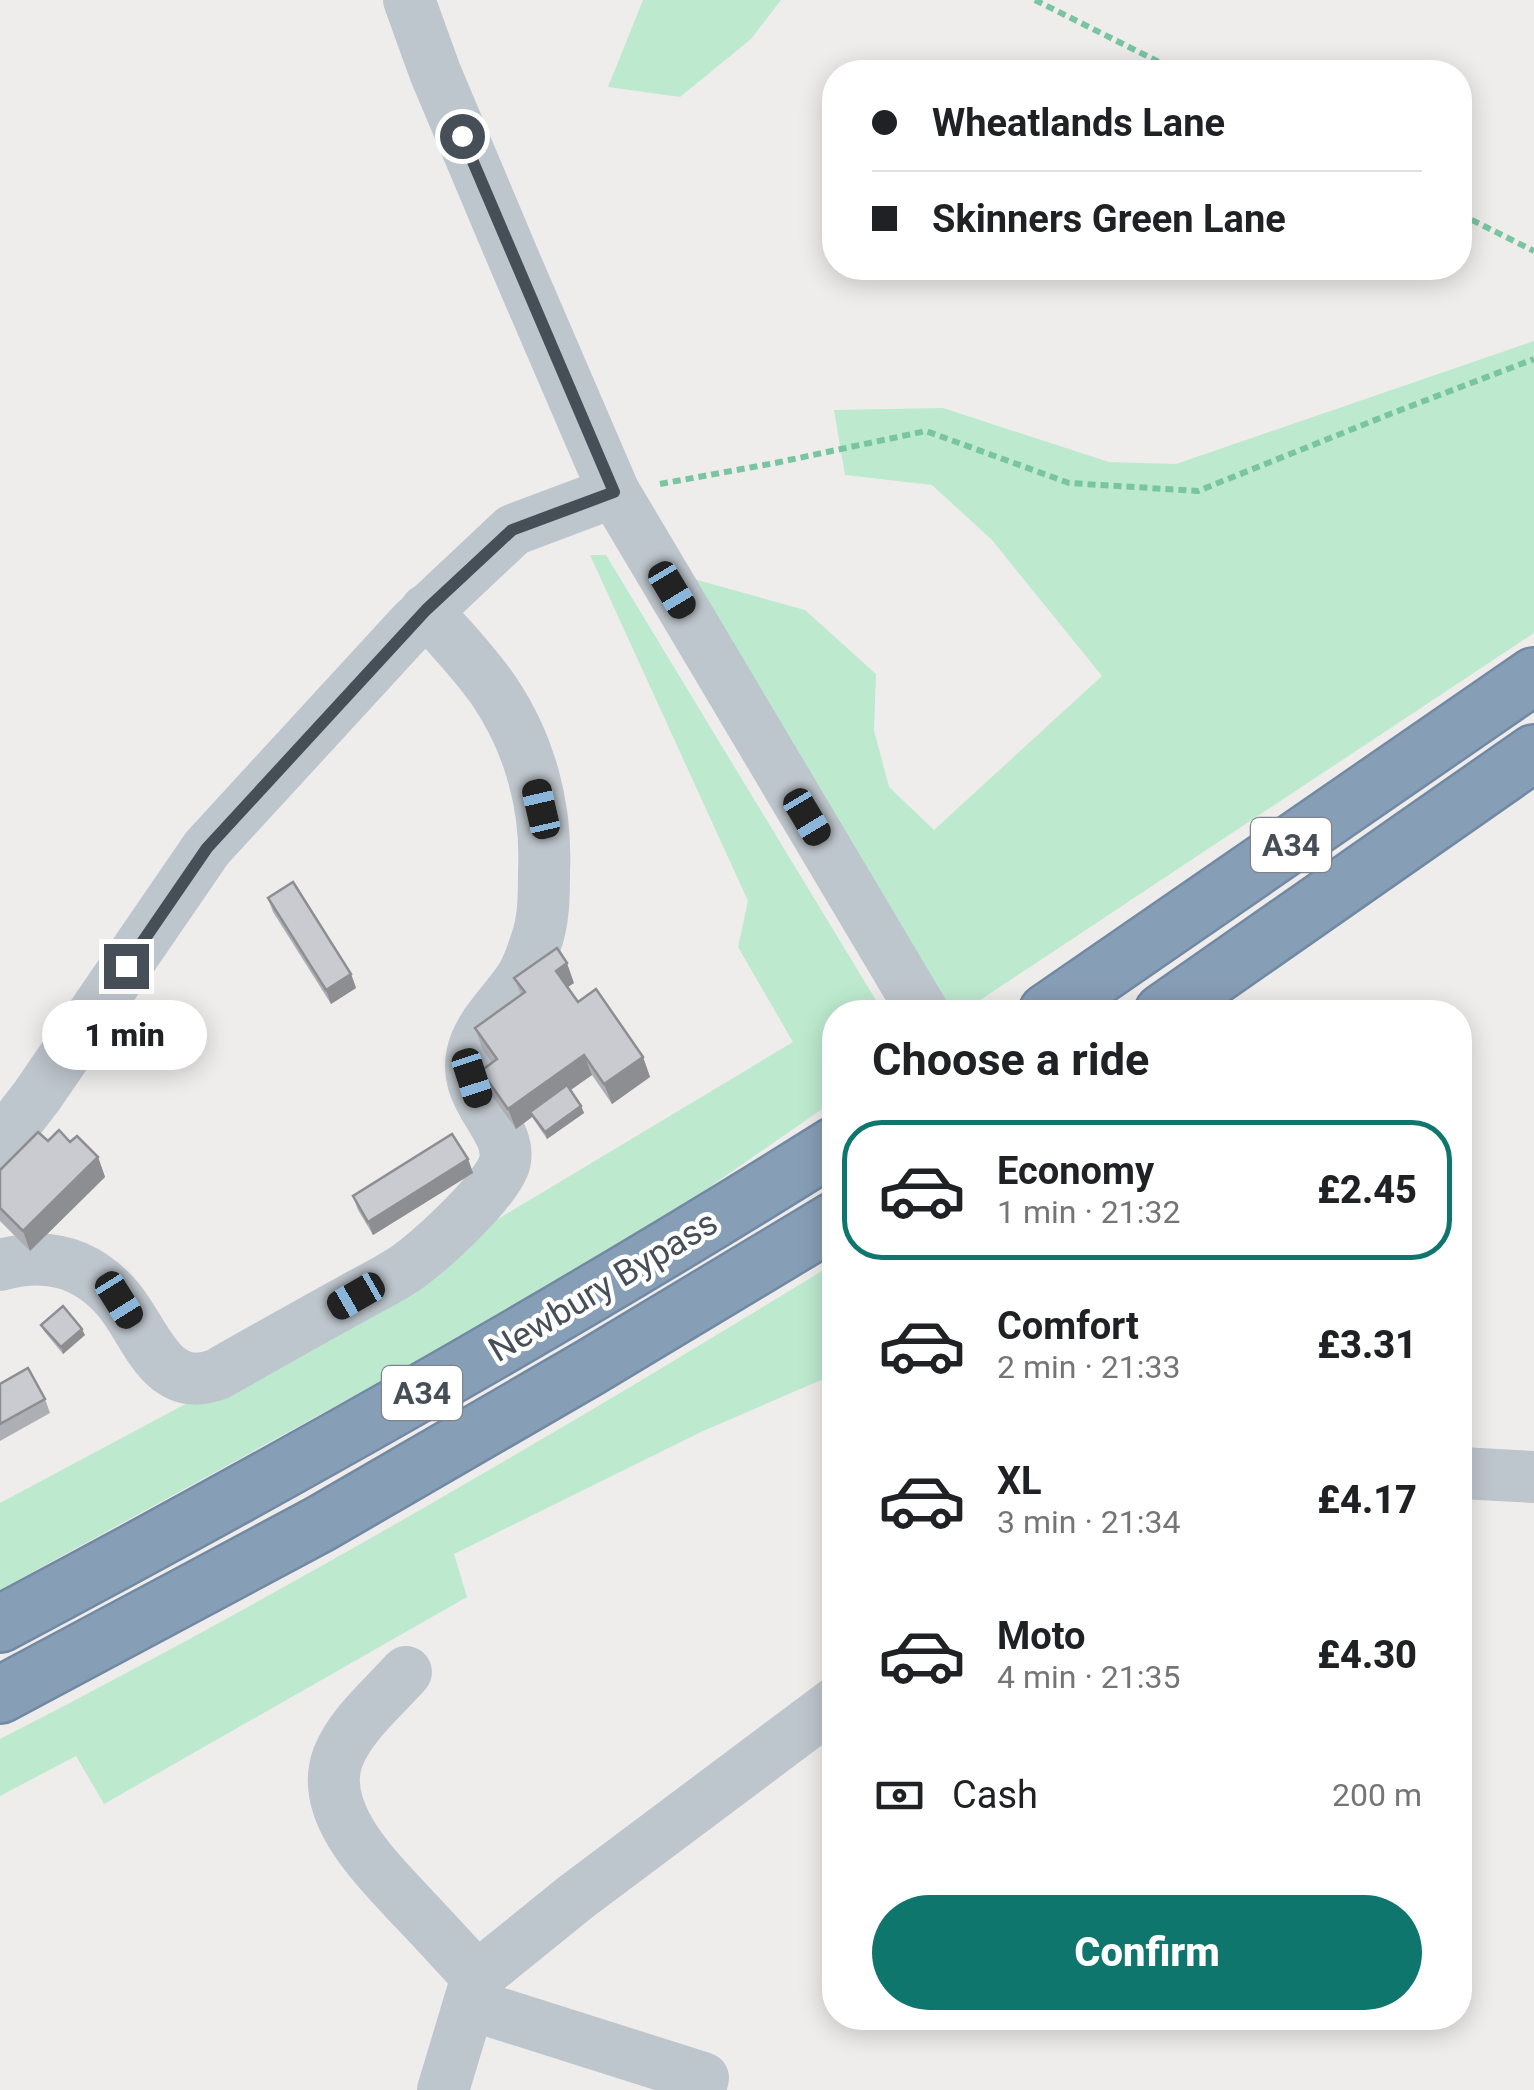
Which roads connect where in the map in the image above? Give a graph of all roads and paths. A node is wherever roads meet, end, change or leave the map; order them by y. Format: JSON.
{"nodes":[{"id":1,"x":408,"y":0,"type":"edge"},
{"id":2,"x":1035,"y":0,"type":"edge"},
{"id":3,"x":1155,"y":60,"type":"edge"},
{"id":4,"x":1472,"y":220,"type":"edge"},
{"id":5,"x":1534,"y":251,"type":"edge"},
{"id":6,"x":1534,"y":359,"type":"edge"},
{"id":7,"x":614,"y":492,"type":"junction"},
{"id":8,"x":426,"y":610,"type":"junction"},
{"id":9,"x":1534,"y":676,"type":"edge"},
{"id":10,"x":1534,"y":753,"type":"edge"},
{"id":11,"x":916,"y":1000,"type":"edge"},
{"id":12,"x":1064,"y":1000,"type":"edge"},
{"id":13,"x":1181,"y":1000,"type":"edge"},
{"id":14,"x":0,"y":1144,"type":"edge"},
{"id":15,"x":822,"y":1153,"type":"edge"},
{"id":16,"x":822,"y":1228,"type":"edge"},
{"id":17,"x":0,"y":1265,"type":"edge"},
{"id":18,"x":1472,"y":1473,"type":"edge"},
{"id":19,"x":1534,"y":1477,"type":"edge"},
{"id":20,"x":0,"y":1624,"type":"edge"},
{"id":21,"x":406,"y":1672,"type":"dead end"},
{"id":22,"x":0,"y":1695,"type":"edge"},
{"id":23,"x":822,"y":1713,"type":"edge"},
{"id":24,"x":473,"y":1990,"type":"junction"},
{"id":25,"x":442,"y":2090,"type":"edge"},
{"id":26,"x":700,"y":2090,"type":"edge"}],
"edges":[{"from":1,"to":7,"type":"street"},
{"from":2,"to":3,"type":"path"},
{"from":4,"to":5,"type":"path"},
{"from":6,"to":7,"type":"path"},
{"from":7,"to":8,"type":"street"},
{"from":7,"to":11,"type":"street"},
{"from":8,"to":14,"type":"street"},
{"from":8,"to":17,"type":"street"},
{"from":9,"to":12,"type":"highway","number":"A34"},
{"from":10,"to":13,"type":"highway","number":"A34"},
{"from":15,"to":20,"type":"highway","name":"Newbury Bypass","number":"A34"},
{"from":16,"to":22,"type":"highway","name":"Newbury Bypass","number":"A34"},
{"from":18,"to":19,"type":"street"},
{"from":21,"to":24,"type":"street"},
{"from":23,"to":24,"type":"street"},
{"from":24,"to":25,"type":"street"},
{"from":24,"to":26,"type":"street"}]}
